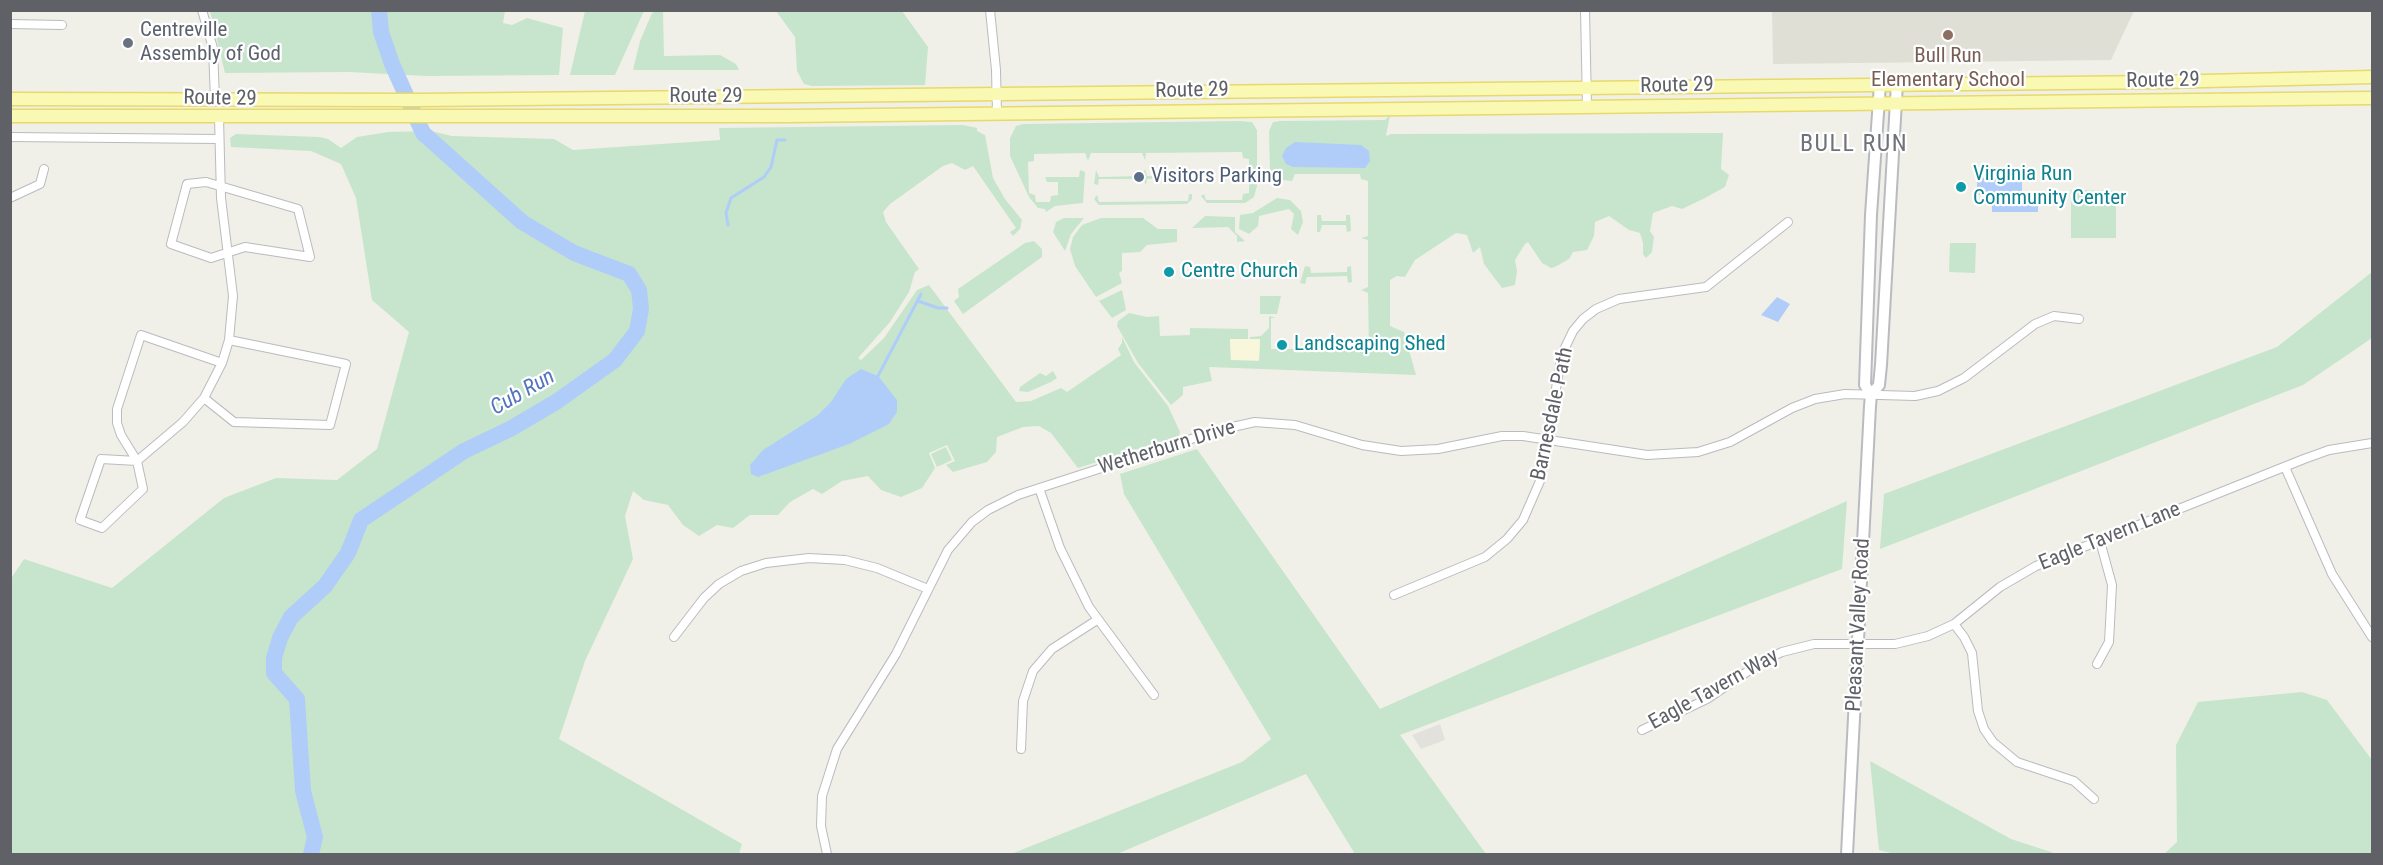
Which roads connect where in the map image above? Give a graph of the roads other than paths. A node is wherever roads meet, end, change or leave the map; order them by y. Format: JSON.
{"nodes":[{"id":1,"x":202,"y":10,"type":"edge"},
{"id":2,"x":990,"y":10,"type":"edge"},
{"id":3,"x":1585,"y":10,"type":"edge"},
{"id":4,"x":10,"y":24,"type":"edge"},
{"id":5,"x":62,"y":25,"type":"dead end"},
{"id":6,"x":2373,"y":76,"type":"edge"},
{"id":7,"x":1897,"y":83,"type":"junction"},
{"id":8,"x":1880,"y":84,"type":"junction"},
{"id":9,"x":1586,"y":88,"type":"junction"},
{"id":10,"x":997,"y":94,"type":"junction"},
{"id":11,"x":2373,"y":98,"type":"edge"},
{"id":12,"x":10,"y":99,"type":"edge"},
{"id":13,"x":215,"y":100,"type":"junction"},
{"id":14,"x":1878,"y":103,"type":"junction"},
{"id":15,"x":1896,"y":103,"type":"junction"},
{"id":16,"x":1587,"y":106,"type":"junction"},
{"id":17,"x":997,"y":113,"type":"junction"},
{"id":18,"x":10,"y":116,"type":"edge"},
{"id":19,"x":219,"y":117,"type":"junction"},
{"id":20,"x":10,"y":137,"type":"edge"},
{"id":21,"x":219,"y":139,"type":"junction"},
{"id":22,"x":44,"y":169,"type":"dead end"},
{"id":23,"x":221,"y":186,"type":"junction"},
{"id":24,"x":10,"y":198,"type":"edge"},
{"id":25,"x":1788,"y":222,"type":"dead end"},
{"id":26,"x":228,"y":253,"type":"junction"},
{"id":27,"x":2079,"y":319,"type":"dead end"},
{"id":28,"x":229,"y":340,"type":"junction"},
{"id":29,"x":222,"y":363,"type":"junction"},
{"id":30,"x":1872,"y":395,"type":"junction"},
{"id":31,"x":204,"y":398,"type":"junction"},
{"id":32,"x":1547,"y":439,"type":"junction"},
{"id":33,"x":2373,"y":443,"type":"edge"},
{"id":34,"x":137,"y":460,"type":"junction"},
{"id":35,"x":2284,"y":467,"type":"junction"},
{"id":36,"x":1039,"y":488,"type":"junction"},
{"id":37,"x":2100,"y":541,"type":"junction"},
{"id":38,"x":928,"y":589,"type":"junction"},
{"id":39,"x":1394,"y":595,"type":"dead end"},
{"id":40,"x":1097,"y":620,"type":"junction"},
{"id":41,"x":1954,"y":624,"type":"junction"},
{"id":42,"x":675,"y":637,"type":"dead end"},
{"id":43,"x":2373,"y":637,"type":"edge"},
{"id":44,"x":1858,"y":645,"type":"junction"},
{"id":45,"x":2097,"y":664,"type":"dead end"},
{"id":46,"x":1154,"y":694,"type":"dead end"},
{"id":47,"x":1642,"y":730,"type":"dead end"},
{"id":48,"x":1021,"y":749,"type":"dead end"},
{"id":49,"x":2094,"y":799,"type":"dead end"},
{"id":50,"x":827,"y":855,"type":"edge"},
{"id":51,"x":1847,"y":855,"type":"edge"}],
"edges":[{"from":1,"to":13,"type":"street"},
{"from":2,"to":10,"type":"street"},
{"from":3,"to":9,"type":"street"},
{"from":4,"to":5,"type":"street"},
{"from":6,"to":7,"type":"main road","name":"Route 29"},
{"from":7,"to":8,"type":"main road","name":"Route 29"},
{"from":7,"to":15,"type":"main road","name":"Pleasant Valley Road"},
{"from":8,"to":9,"type":"main road","name":"Route 29"},
{"from":8,"to":14,"type":"main road","name":"Pleasant Valley Road"},
{"from":9,"to":10,"type":"main road","name":"Route 29"},
{"from":9,"to":16,"type":"street"},
{"from":10,"to":13,"type":"main road","name":"Route 29"},
{"from":10,"to":17,"type":"street"},
{"from":11,"to":15,"type":"main road","name":"Route 29"},
{"from":12,"to":13,"type":"main road","name":"Route 29"},
{"from":14,"to":15,"type":"main road","name":"Route 29"},
{"from":14,"to":16,"type":"main road","name":"Route 29"},
{"from":14,"to":30,"type":"main road","name":"Pleasant Valley Road"},
{"from":15,"to":30,"type":"main road","name":"Pleasant Valley Road"},
{"from":16,"to":17,"type":"main road","name":"Route 29"},
{"from":17,"to":19,"type":"main road","name":"Route 29"},
{"from":18,"to":19,"type":"main road","name":"Route 29"},
{"from":19,"to":21,"type":"street"},
{"from":20,"to":21,"type":"street"},
{"from":21,"to":23,"type":"street"},
{"from":22,"to":24,"type":"street"},
{"from":23,"to":26,"type":"street"},
{"from":23,"to":26,"type":"street"},
{"from":23,"to":26,"type":"street"},
{"from":25,"to":32,"type":"street","name":"Barnesdale Path"},
{"from":26,"to":28,"type":"street"},
{"from":27,"to":30,"type":"street","name":"Wetherburn Drive"},
{"from":28,"to":29,"type":"street"},
{"from":28,"to":31,"type":"street"},
{"from":29,"to":31,"type":"street"},
{"from":29,"to":34,"type":"street"},
{"from":30,"to":32,"type":"street","name":"Wetherburn Drive"},
{"from":30,"to":44,"type":"main road","name":"Pleasant Valley Road"},
{"from":31,"to":34,"type":"street"},
{"from":32,"to":36,"type":"street","name":"Wetherburn Drive"},
{"from":32,"to":39,"type":"street","name":"Barnesdale Path"},
{"from":33,"to":35,"type":"street","name":"Eagle Tavern Lane"},
{"from":34,"to":34,"type":"street"},
{"from":35,"to":37,"type":"street","name":"Eagle Tavern Lane"},
{"from":35,"to":43,"type":"street"},
{"from":36,"to":38,"type":"street","name":"Wetherburn Drive"},
{"from":36,"to":40,"type":"street"},
{"from":37,"to":41,"type":"street","name":"Eagle Tavern Lane"},
{"from":37,"to":45,"type":"street"},
{"from":38,"to":42,"type":"street"},
{"from":38,"to":50,"type":"street","name":"Wetherburn Drive"},
{"from":40,"to":46,"type":"street"},
{"from":40,"to":48,"type":"street"},
{"from":41,"to":44,"type":"street","name":"Eagle Tavern Lane"},
{"from":41,"to":49,"type":"street"},
{"from":44,"to":47,"type":"street","name":"Eagle Tavern Way"},
{"from":44,"to":51,"type":"main road","name":"Pleasant Valley Road"}]}
